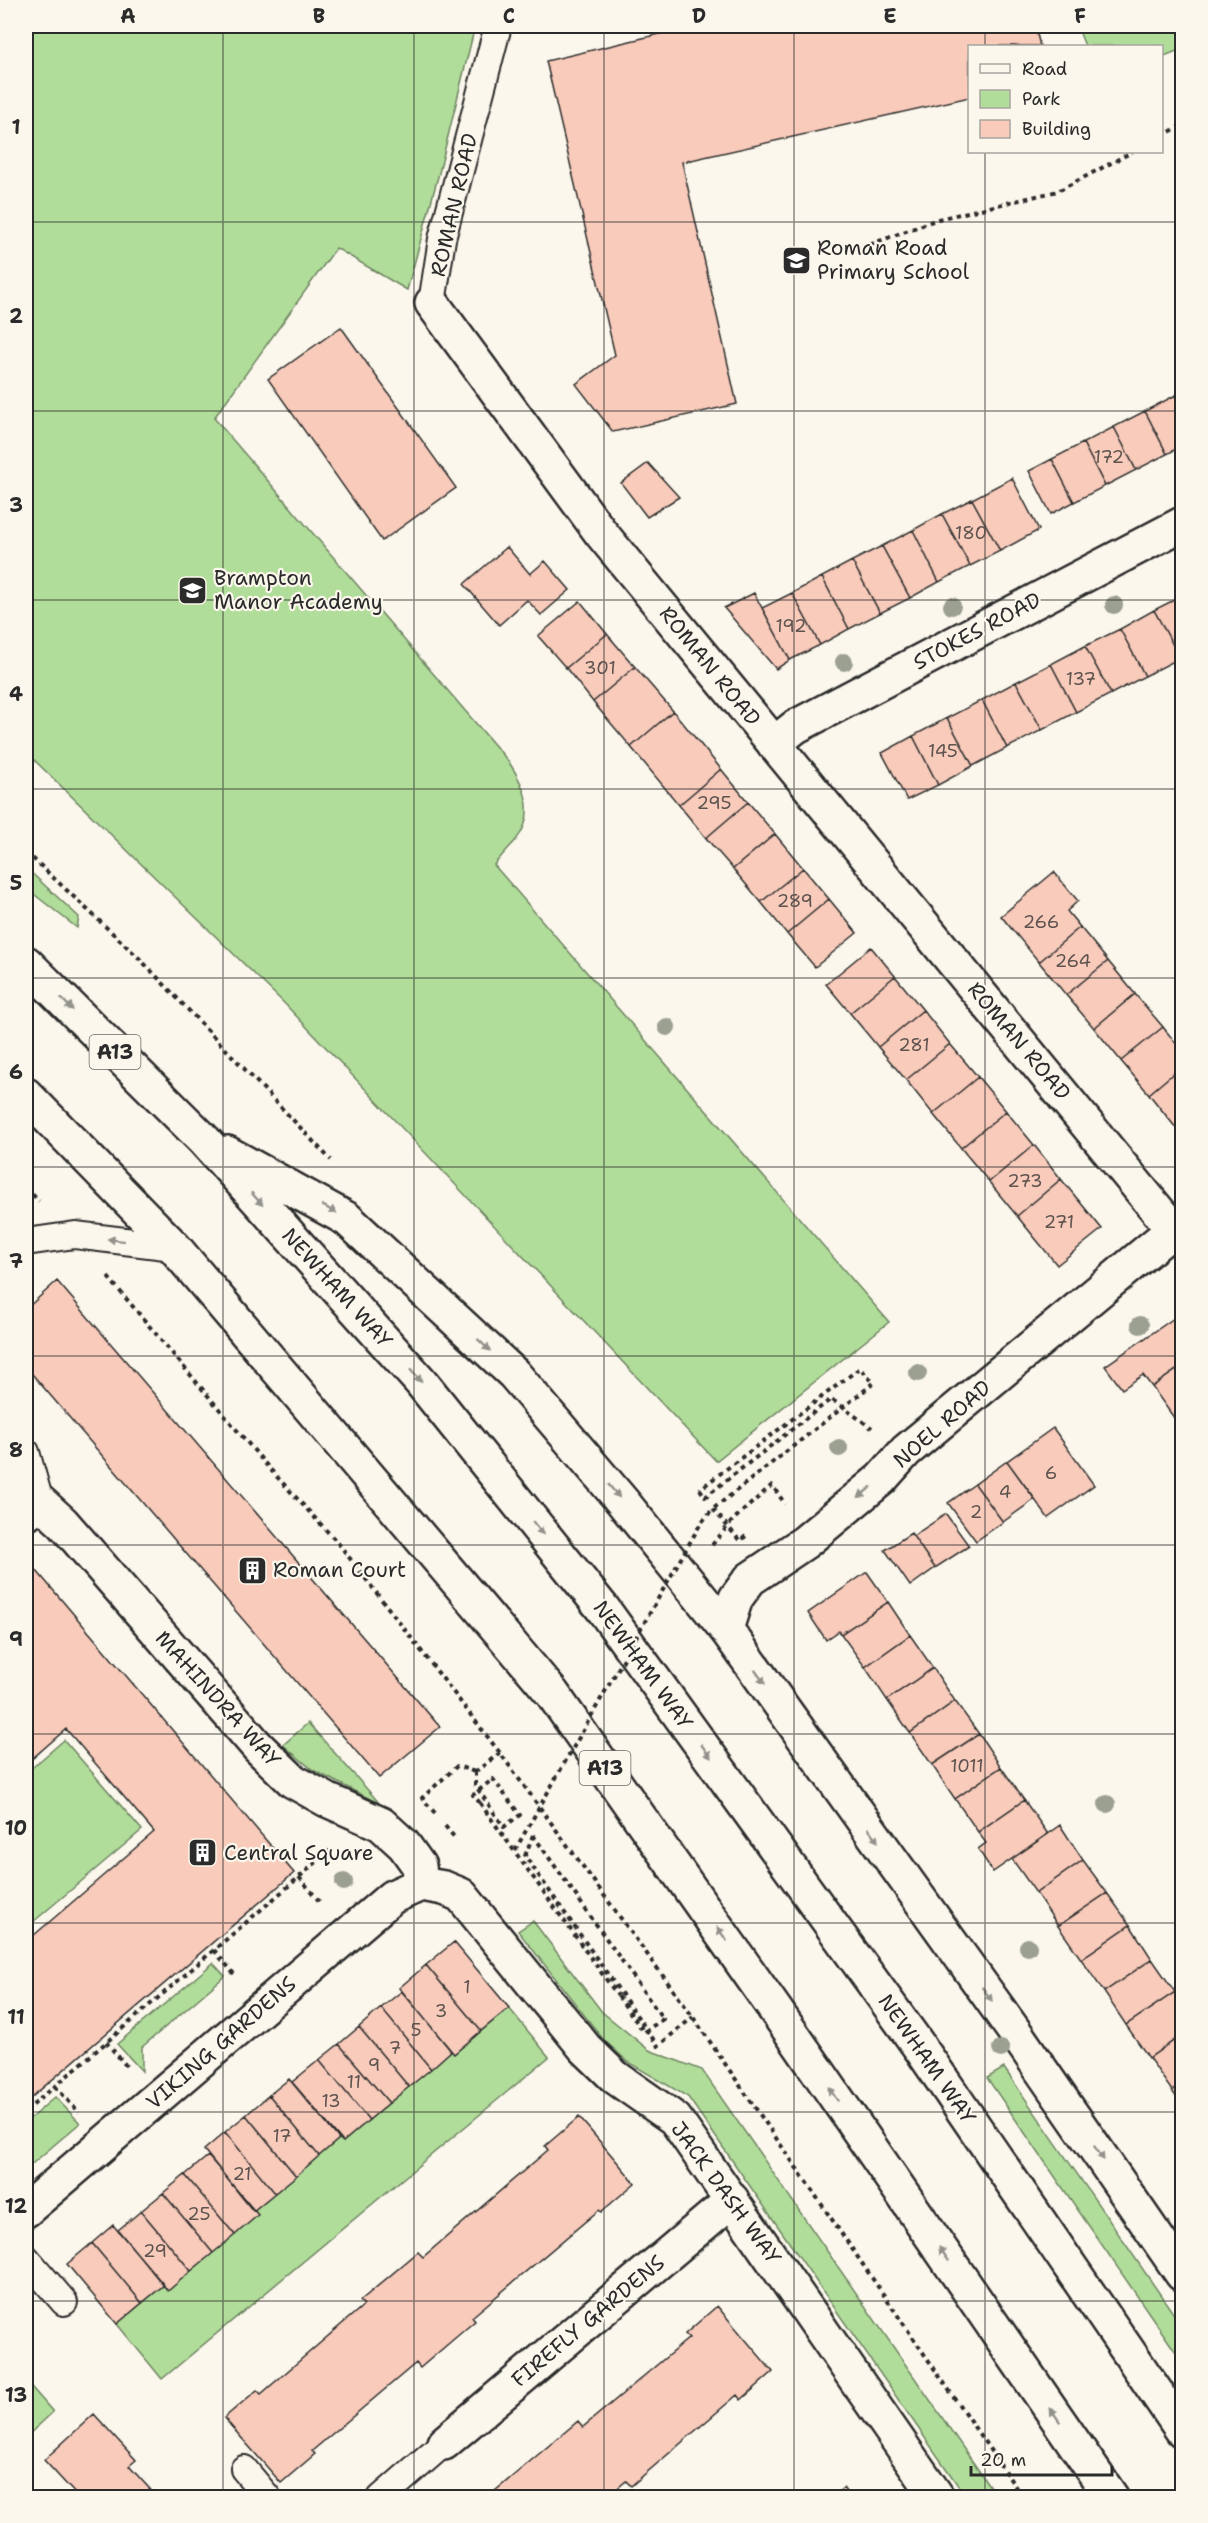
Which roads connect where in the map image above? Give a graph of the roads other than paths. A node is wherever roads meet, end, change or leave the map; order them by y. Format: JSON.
{"nodes":[{"id":1,"x":498,"y":26,"type":"edge"},
{"id":2,"x":432,"y":303,"type":"joint"},
{"id":3,"x":1182,"y":524,"type":"edge"},
{"id":4,"x":774,"y":744,"type":"junction"},
{"id":5,"x":26,"y":963,"type":"edge"},
{"id":6,"x":26,"y":1095,"type":"edge"},
{"id":7,"x":204,"y":1140,"type":"junction"},
{"id":8,"x":1178,"y":1234,"type":"edge"},
{"id":9,"x":26,"y":1242,"type":"edge"},
{"id":10,"x":174,"y":1247,"type":"junction"},
{"id":11,"x":26,"y":1452,"type":"edge"},
{"id":12,"x":33,"y":1508,"type":"edge"},
{"id":13,"x":726,"y":1629,"type":"junction"},
{"id":14,"x":421,"y":1884,"type":"junction"},
{"id":15,"x":732,"y":2200,"type":"junction"},
{"id":16,"x":26,"y":2210,"type":"edge"},
{"id":17,"x":26,"y":2258,"type":"edge"},
{"id":18,"x":1182,"y":2274,"type":"edge"},
{"id":19,"x":64,"y":2302,"type":"dead end"},
{"id":20,"x":1182,"y":2430,"type":"edge"},
{"id":21,"x":444,"y":2443,"type":"joint"},
{"id":22,"x":244,"y":2469,"type":"dead end"},
{"id":23,"x":268,"y":2498,"type":"edge"},
{"id":24,"x":381,"y":2498,"type":"edge"},
{"id":25,"x":938,"y":2498,"type":"edge"},
{"id":26,"x":1112,"y":2498,"type":"edge"}],
"edges":[{"from":1,"to":2,"type":"lane","name":"ROMAN ROAD"},
{"from":2,"to":4,"type":"main road","name":"ROMAN ROAD"},
{"from":3,"to":4,"type":"main road","name":"STOKES ROAD"},
{"from":4,"to":8,"type":"main road","name":"ROMAN ROAD"},
{"from":5,"to":7,"type":"main road","name":"NEWHAM WAY","number":"A13","one_way":true},
{"from":6,"to":10,"type":"main road","number":"A13"},
{"from":7,"to":13,"type":"main road","one_way":true},
{"from":7,"to":20,"type":"main road","name":"NEWHAM WAY","number":"A13","one_way":true},
{"from":8,"to":13,"type":"main road","name":"NOEL ROAD","one_way":true},
{"from":10,"to":9,"type":"lane","one_way":true},
{"from":26,"to":10,"type":"main road","number":"A13","one_way":true},
{"from":11,"to":12,"type":"lane"},
{"from":12,"to":14,"type":"main road","name":"MAHINDRA WAY"},
{"from":13,"to":18,"type":"main road","one_way":true},
{"from":14,"to":15,"type":"main road","name":"JACK DASH WAY"},
{"from":14,"to":16,"type":"main road","name":"VIKING GARDENS"},
{"from":15,"to":21,"type":"main road","name":"FIREFLY GARDENS"},
{"from":15,"to":25,"type":"main road","name":"JACK DASH WAY"},
{"from":17,"to":19,"type":"lane"},
{"from":21,"to":24,"type":"lane"},
{"from":22,"to":23,"type":"lane"}]}
